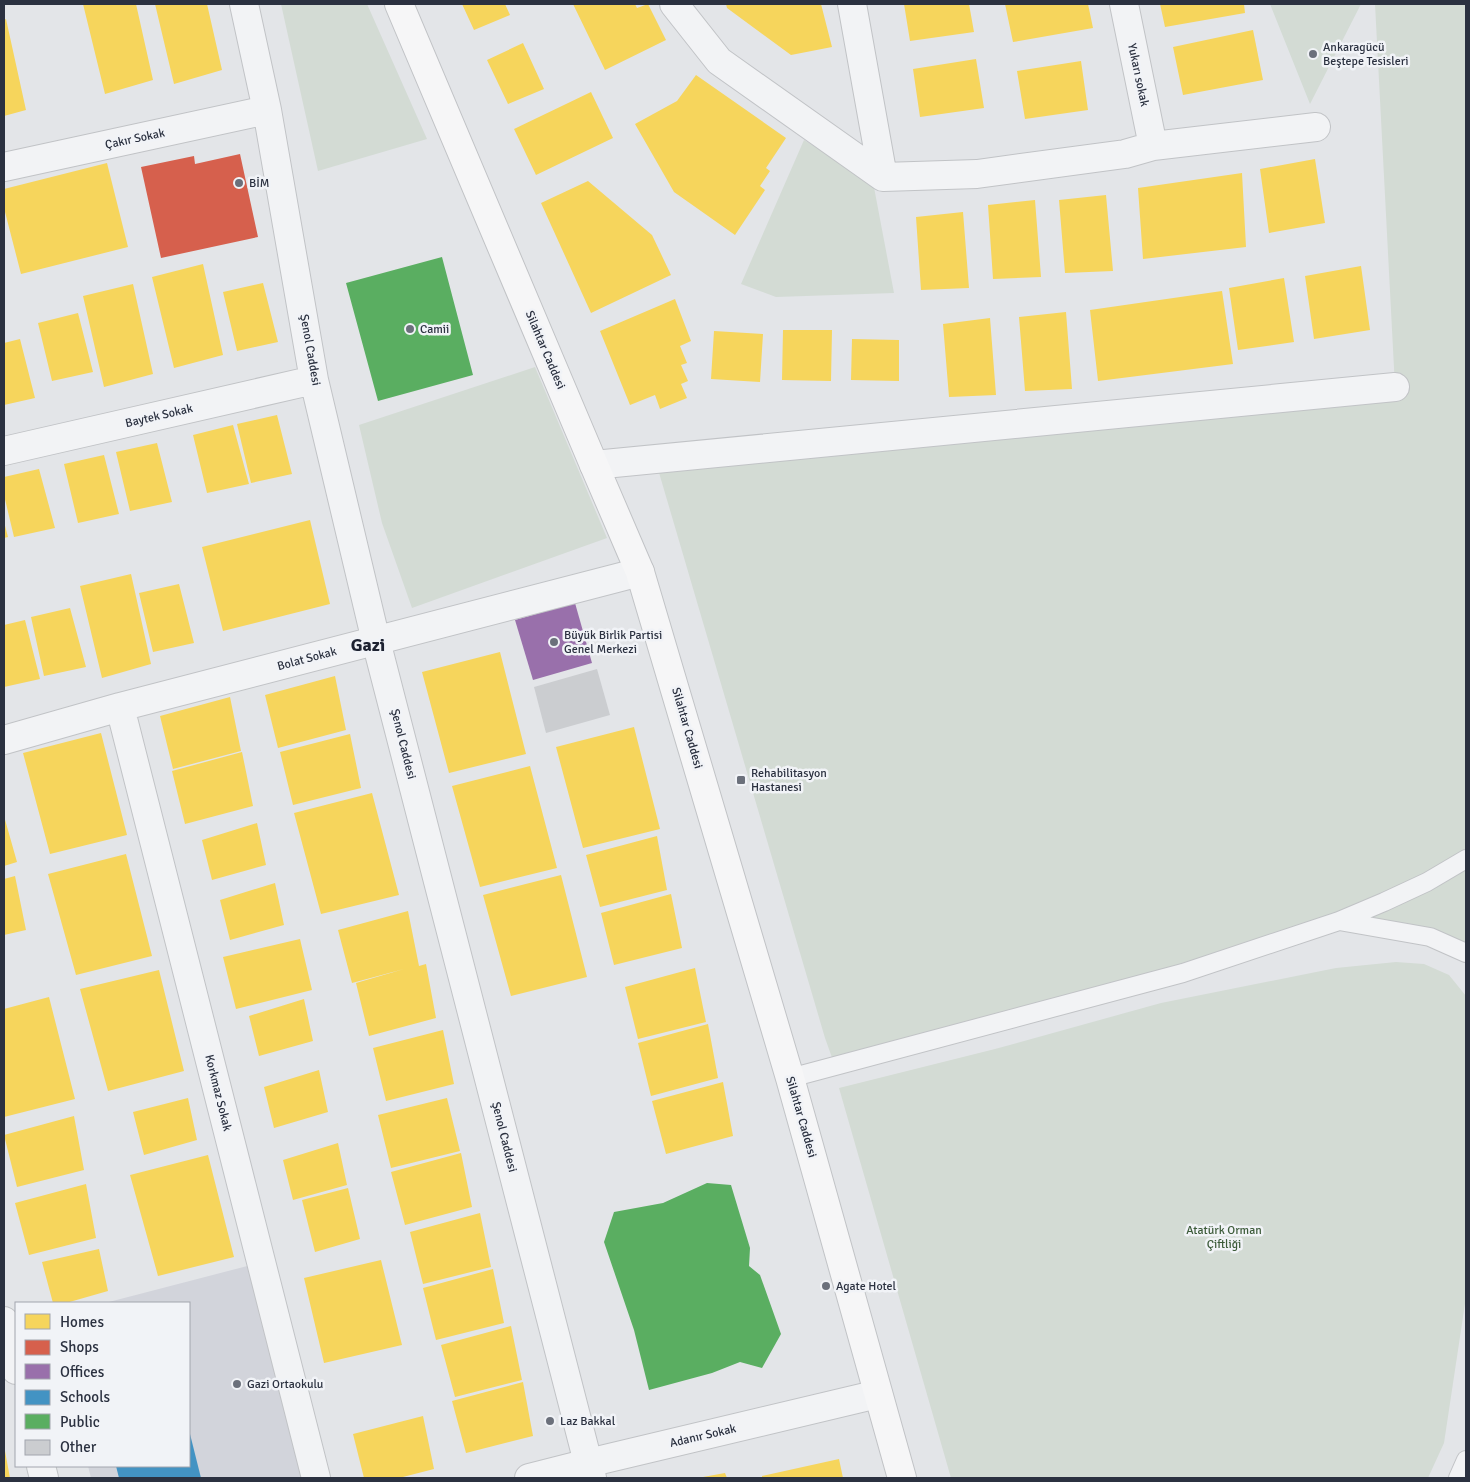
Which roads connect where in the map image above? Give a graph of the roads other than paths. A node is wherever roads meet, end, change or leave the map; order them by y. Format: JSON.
{"nodes":[{"id":1,"x":244,"y":4,"type":"edge"},
{"id":2,"x":399,"y":4,"type":"edge"},
{"id":3,"x":674,"y":4,"type":"edge"},
{"id":4,"x":852,"y":4,"type":"edge"},
{"id":5,"x":1124,"y":4,"type":"edge"},
{"id":6,"x":267,"y":110,"type":"junction"},
{"id":7,"x":1316,"y":128,"type":"dead end"},
{"id":8,"x":1153,"y":146,"type":"junction"},
{"id":9,"x":4,"y":167,"type":"edge"},
{"id":10,"x":884,"y":177,"type":"junction"},
{"id":11,"x":314,"y":380,"type":"junction"},
{"id":12,"x":1395,"y":387,"type":"dead end"},
{"id":13,"x":4,"y":451,"type":"edge"},
{"id":14,"x":594,"y":465,"type":"junction"},
{"id":15,"x":640,"y":572,"type":"junction"},
{"id":16,"x":376,"y":641,"type":"junction"},
{"id":17,"x":120,"y":707,"type":"junction"},
{"id":18,"x":4,"y":740,"type":"edge"},
{"id":19,"x":1466,"y":859,"type":"edge"},
{"id":20,"x":1339,"y":921,"type":"junction"},
{"id":21,"x":1466,"y":953,"type":"edge"},
{"id":22,"x":790,"y":1078,"type":"junction"},
{"id":23,"x":4,"y":1321,"type":"edge"},
{"id":24,"x":15,"y":1366,"type":"edge"},
{"id":25,"x":878,"y":1394,"type":"junction"},
{"id":26,"x":1466,"y":1460,"type":"edge"},
{"id":27,"x":590,"y":1471,"type":"edge"},
{"id":28,"x":316,"y":1478,"type":"edge"},
{"id":29,"x":529,"y":1478,"type":"edge"},
{"id":30,"x":902,"y":1478,"type":"edge"},
{"id":31,"x":1458,"y":1478,"type":"edge"}],
"edges":[{"from":1,"to":6,"type":"street","name":"Şenol Caddesi"},
{"from":2,"to":14,"type":"main road","name":"Silahtar Caddesi"},
{"from":3,"to":10,"type":"street"},
{"from":4,"to":10,"type":"street"},
{"from":5,"to":8,"type":"street","name":"Yukarı sokak"},
{"from":6,"to":9,"type":"street","name":"Çakır Sokak"},
{"from":6,"to":11,"type":"street","name":"Şenol Caddesi"},
{"from":7,"to":8,"type":"street"},
{"from":8,"to":10,"type":"street"},
{"from":11,"to":13,"type":"street","name":"Baytek Sokak"},
{"from":11,"to":16,"type":"street","name":"Şenol Caddesi"},
{"from":12,"to":14,"type":"street"},
{"from":14,"to":15,"type":"main road","name":"Silahtar Caddesi"},
{"from":15,"to":16,"type":"street","name":"Bolat Sokak"},
{"from":15,"to":22,"type":"main road","name":"Silahtar Caddesi"},
{"from":16,"to":17,"type":"street","name":"Bolat Sokak"},
{"from":16,"to":27,"type":"street","name":"Şenol Caddesi"},
{"from":17,"to":18,"type":"street","name":"Bolat Sokak"},
{"from":17,"to":28,"type":"street","name":"Korkmaz Sokak"},
{"from":19,"to":20,"type":"lane"},
{"from":20,"to":21,"type":"lane"},
{"from":20,"to":22,"type":"lane"},
{"from":22,"to":25,"type":"main road","name":"Silahtar Caddesi"},
{"from":23,"to":24,"type":"street"},
{"from":25,"to":27,"type":"street","name":"Adanır Sokak"},
{"from":25,"to":30,"type":"main road","name":"Silahtar Caddesi"},
{"from":26,"to":31,"type":"lane"},
{"from":27,"to":29,"type":"street","name":"Adanır Sokak"}]}
